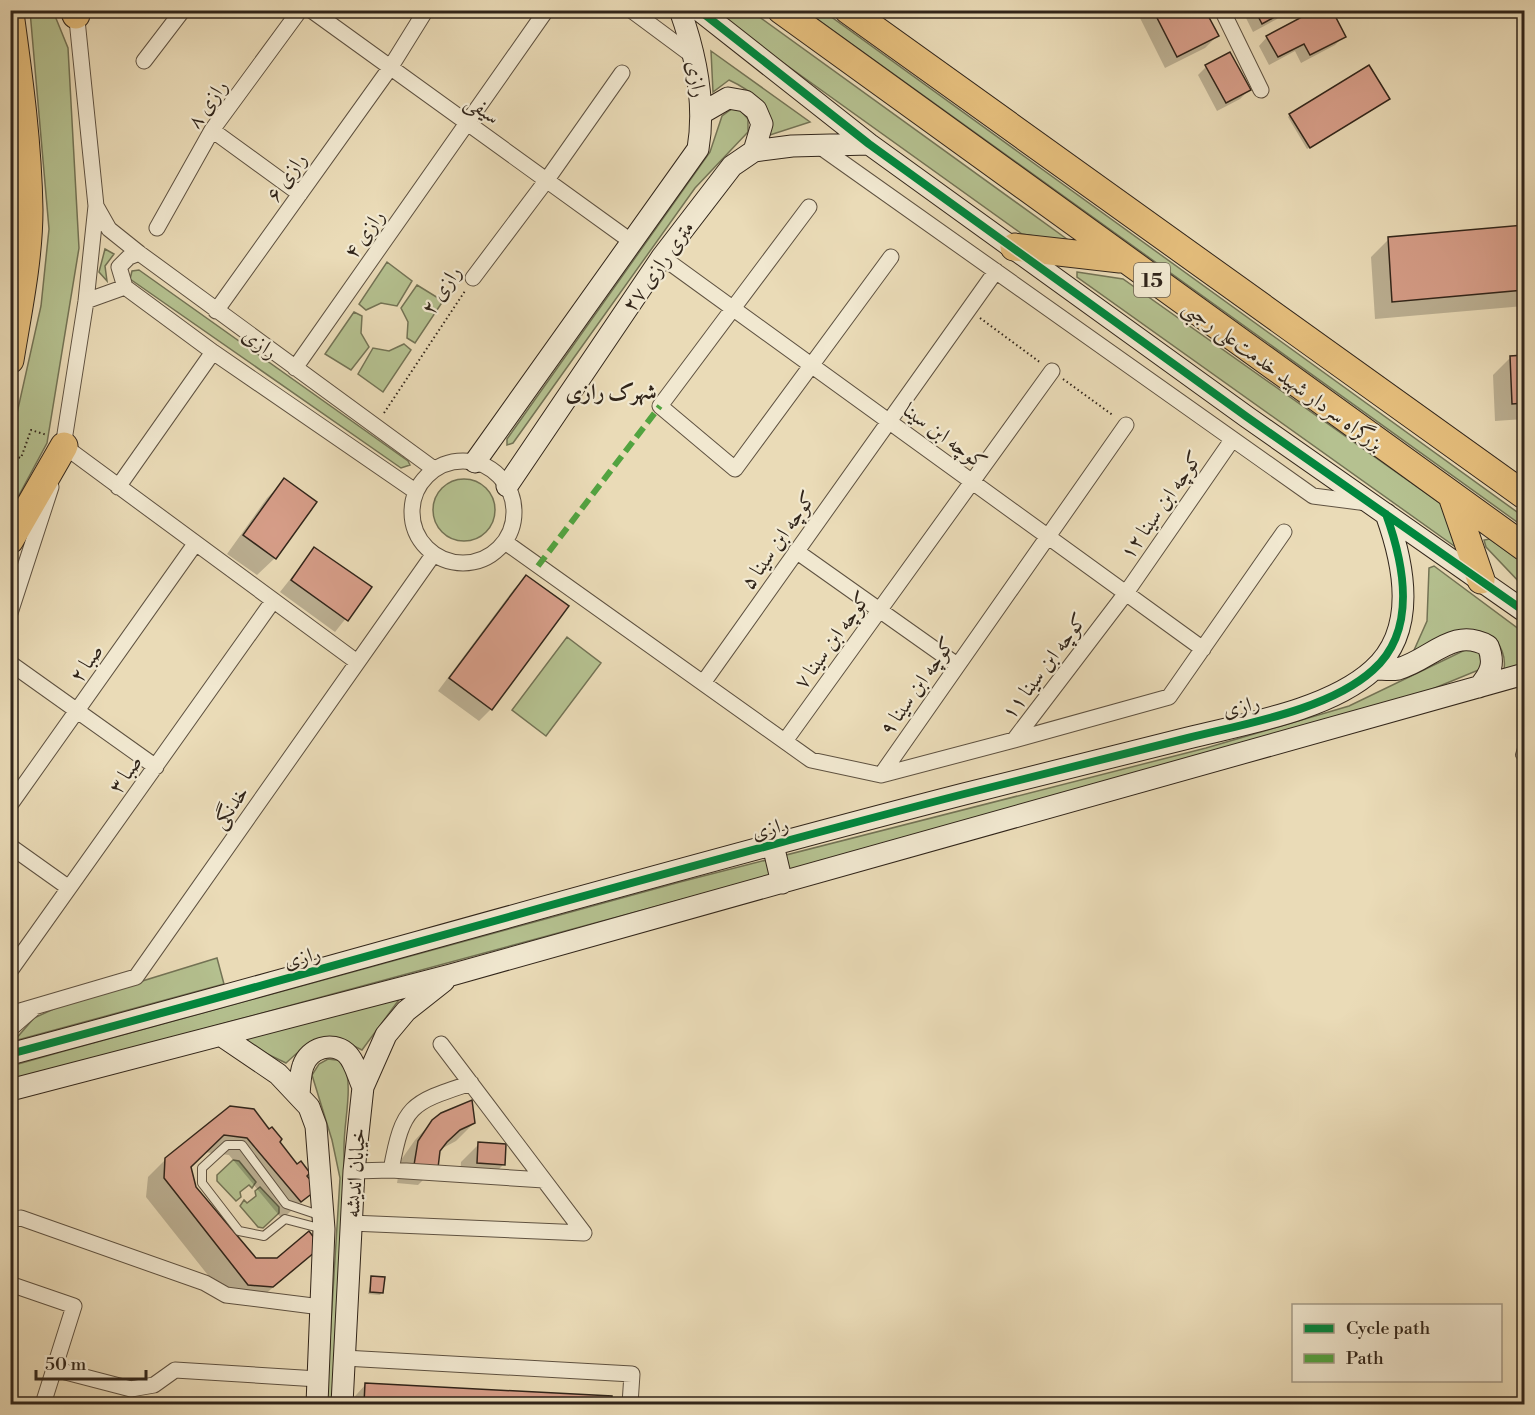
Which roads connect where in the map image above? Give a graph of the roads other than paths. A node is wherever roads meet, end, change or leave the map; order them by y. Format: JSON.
{"nodes":[{"id":1,"x":183,"y":10,"type":"edge"},
{"id":2,"x":300,"y":10,"type":"edge"},
{"id":3,"x":310,"y":10,"type":"edge"},
{"id":4,"x":426,"y":10,"type":"edge"},
{"id":5,"x":631,"y":10,"type":"edge"},
{"id":6,"x":680,"y":10,"type":"edge"},
{"id":7,"x":699,"y":10,"type":"edge"},
{"id":8,"x":781,"y":10,"type":"edge"},
{"id":9,"x":848,"y":10,"type":"edge"},
{"id":10,"x":1222,"y":10,"type":"edge"},
{"id":11,"x":75,"y":12,"type":"edge"},
{"id":12,"x":545,"y":12,"type":"dead end"},
{"id":13,"x":10,"y":13,"type":"edge"},
{"id":14,"x":693,"y":56,"type":"junction"},
{"id":15,"x":144,"y":61,"type":"dead end"},
{"id":16,"x":390,"y":68,"type":"junction"},
{"id":17,"x":622,"y":73,"type":"dead end"},
{"id":18,"x":1261,"y":90,"type":"dead end"},
{"id":19,"x":702,"y":113,"type":"junction"},
{"id":20,"x":467,"y":123,"type":"junction"},
{"id":21,"x":212,"y":130,"type":"junction"},
{"id":22,"x":869,"y":144,"type":"junction"},
{"id":23,"x":819,"y":146,"type":"junction"},
{"id":24,"x":698,"y":150,"type":"joint"},
{"id":25,"x":754,"y":151,"type":"junction"},
{"id":26,"x":546,"y":181,"type":"junction"},
{"id":27,"x":300,"y":194,"type":"junction"},
{"id":28,"x":96,"y":206,"type":"junction"},
{"id":29,"x":809,"y":207,"type":"dead end"},
{"id":30,"x":157,"y":228,"type":"dead end"},
{"id":31,"x":632,"y":242,"type":"junction"},
{"id":32,"x":1014,"y":247,"type":"junction"},
{"id":33,"x":139,"y":254,"type":"junction"},
{"id":34,"x":662,"y":257,"type":"junction"},
{"id":35,"x":891,"y":257,"type":"dead end"},
{"id":36,"x":1122,"y":259,"type":"junction"},
{"id":37,"x":996,"y":271,"type":"junction"},
{"id":38,"x":473,"y":278,"type":"road end"},
{"id":39,"x":125,"y":287,"type":"junction"},
{"id":40,"x":86,"y":301,"type":"junction"},
{"id":41,"x":732,"y":308,"type":"junction"},
{"id":42,"x":216,"y":311,"type":"junction"},
{"id":43,"x":213,"y":352,"type":"junction"},
{"id":44,"x":10,"y":360,"type":"edge"},
{"id":45,"x":811,"y":365,"type":"junction"},
{"id":46,"x":295,"y":368,"type":"junction"},
{"id":47,"x":1052,"y":371,"type":"dead end"},
{"id":48,"x":888,"y":421,"type":"junction"},
{"id":49,"x":1126,"y":425,"type":"dead end"},
{"id":50,"x":1232,"y":440,"type":"junction"},
{"id":51,"x":64,"y":446,"type":"junction"},
{"id":52,"x":475,"y":462,"type":"junction"},
{"id":53,"x":434,"y":469,"type":"junction"},
{"id":54,"x":972,"y":482,"type":"junction"},
{"id":55,"x":507,"y":486,"type":"junction"},
{"id":56,"x":118,"y":487,"type":"junction"},
{"id":57,"x":416,"y":491,"type":"junction"},
{"id":58,"x":1524,"y":495,"type":"edge"},
{"id":59,"x":1452,"y":496,"type":"junction"},
{"id":60,"x":1379,"y":509,"type":"junction"},
{"id":61,"x":1284,"y":532,"type":"dead end"},
{"id":62,"x":1048,"y":537,"type":"junction"},
{"id":63,"x":10,"y":540,"type":"edge"},
{"id":64,"x":505,"y":542,"type":"junction"},
{"id":65,"x":195,"y":544,"type":"junction"},
{"id":66,"x":1524,"y":547,"type":"edge"},
{"id":67,"x":796,"y":551,"type":"junction"},
{"id":68,"x":433,"y":555,"type":"junction"},
{"id":69,"x":1481,"y":580,"type":"junction"},
{"id":70,"x":1126,"y":593,"type":"junction"},
{"id":71,"x":273,"y":601,"type":"junction"},
{"id":72,"x":878,"y":611,"type":"junction"},
{"id":73,"x":1524,"y":611,"type":"edge"},
{"id":74,"x":10,"y":613,"type":"edge"},
{"id":75,"x":1203,"y":649,"type":"junction"},
{"id":76,"x":357,"y":662,"type":"junction"},
{"id":77,"x":10,"y":663,"type":"edge"},
{"id":78,"x":957,"y":665,"type":"junction"},
{"id":79,"x":1375,"y":669,"type":"junction"},
{"id":80,"x":1524,"y":674,"type":"edge"},
{"id":81,"x":703,"y":683,"type":"junction"},
{"id":82,"x":1479,"y":687,"type":"junction"},
{"id":83,"x":77,"y":711,"type":"junction"},
{"id":84,"x":1014,"y":740,"type":"junction"},
{"id":85,"x":784,"y":741,"type":"junction"},
{"id":86,"x":1524,"y":742,"type":"edge"},
{"id":87,"x":1520,"y":755,"type":"dead end"},
{"id":88,"x":156,"y":767,"type":"junction"},
{"id":89,"x":881,"y":775,"type":"junction"},
{"id":90,"x":10,"y":805,"type":"edge"},
{"id":91,"x":773,"y":845,"type":"junction"},
{"id":92,"x":10,"y":846,"type":"edge"},
{"id":93,"x":782,"y":883,"type":"junction"},
{"id":94,"x":69,"y":888,"type":"junction"},
{"id":95,"x":10,"y":971,"type":"edge"},
{"id":96,"x":451,"y":975,"type":"junction"},
{"id":97,"x":35,"y":1007,"type":"junction"},
{"id":98,"x":10,"y":1014,"type":"edge"},
{"id":99,"x":10,"y":1029,"type":"edge"},
{"id":100,"x":222,"y":1036,"type":"junction"},
{"id":101,"x":441,"y":1044,"type":"dead end"},
{"id":102,"x":10,"y":1054,"type":"edge"},
{"id":103,"x":471,"y":1083,"type":"junction"},
{"id":104,"x":363,"y":1087,"type":"junction"},
{"id":105,"x":10,"y":1090,"type":"edge"},
{"id":106,"x":299,"y":1094,"type":"junction"},
{"id":107,"x":391,"y":1170,"type":"junction"},
{"id":108,"x":354,"y":1171,"type":"junction"},
{"id":109,"x":544,"y":1180,"type":"junction"},
{"id":110,"x":10,"y":1220,"type":"edge"},
{"id":111,"x":324,"y":1223,"type":"junction"},
{"id":112,"x":351,"y":1223,"type":"junction"},
{"id":113,"x":10,"y":1284,"type":"edge"},
{"id":114,"x":321,"y":1307,"type":"junction"},
{"id":115,"x":344,"y":1358,"type":"junction"},
{"id":116,"x":54,"y":1369,"type":"junction"},
{"id":117,"x":318,"y":1379,"type":"junction"},
{"id":118,"x":43,"y":1404,"type":"edge"},
{"id":119,"x":316,"y":1404,"type":"edge"},
{"id":120,"x":342,"y":1404,"type":"edge"},
{"id":121,"x":630,"y":1404,"type":"edge"}],
"edges":[{"from":1,"to":15,"type":"street"},
{"from":2,"to":21,"type":"street","name":"رازی ۸"},
{"from":3,"to":16,"type":"street","name":"سیفی"},
{"from":4,"to":16,"type":"street","name":"رازی ۶"},
{"from":5,"to":14,"type":"street"},
{"from":6,"to":14,"type":"street","name":"رازی"},
{"from":7,"to":22,"type":"street"},
{"from":8,"to":36,"type":"highway","name":"بزرگراه سردار شهید خدمت‌علی رجبی","number":"15"},
{"from":9,"to":58,"type":"highway","name":"بزرگراه سردار شهید خدمت‌علی رجبی","number":"15"},
{"from":10,"to":18,"type":"street"},
{"from":11,"to":28,"type":"street"},
{"from":12,"to":20,"type":"street","name":"رازی ۴"},
{"from":13,"to":44,"type":"highway"},
{"from":14,"to":19,"type":"street","name":"رازی"},
{"from":16,"to":20,"type":"street","name":"سیفی"},
{"from":16,"to":27,"type":"street","name":"رازی ۶"},
{"from":17,"to":26,"type":"street","name":"رازی ۲"},
{"from":19,"to":24,"type":"street","name":"رازی"},
{"from":19,"to":25,"type":"street"},
{"from":20,"to":26,"type":"street","name":"سیفی"},
{"from":20,"to":46,"type":"street","name":"رازی ۴"},
{"from":21,"to":27,"type":"street"},
{"from":21,"to":30,"type":"street","name":"رازی ۸"},
{"from":22,"to":23,"type":"street"},
{"from":22,"to":32,"type":"street"},
{"from":23,"to":25,"type":"street"},
{"from":23,"to":37,"type":"street"},
{"from":24,"to":31,"type":"street","name":"۲۷ متری رازی"},
{"from":25,"to":34,"type":"street","name":"۲۷ متری رازی"},
{"from":26,"to":31,"type":"street","name":"سیفی"},
{"from":26,"to":38,"type":"street","name":"رازی ۲"},
{"from":27,"to":42,"type":"street","name":"رازی ۶"},
{"from":28,"to":33,"type":"street","name":"رازی"},
{"from":28,"to":40,"type":"street"},
{"from":29,"to":41,"type":"street"},
{"from":31,"to":52,"type":"street","name":"۲۷ متری رازی"},
{"from":32,"to":36,"type":"highway"},
{"from":32,"to":60,"type":"street"},
{"from":33,"to":39,"type":"street"},
{"from":33,"to":42,"type":"street","name":"رازی"},
{"from":34,"to":41,"type":"street","name":"کوچه ابن سینا"},
{"from":34,"to":55,"type":"street","name":"۲۷ متری رازی"},
{"from":35,"to":45,"type":"street"},
{"from":36,"to":59,"type":"highway","name":"بزرگراه سردار شهید خدمت‌علی رجبی","number":"15"},
{"from":37,"to":48,"type":"street","name":"کوچه ابن سینا ۵"},
{"from":37,"to":50,"type":"street"},
{"from":39,"to":40,"type":"street"},
{"from":39,"to":43,"type":"street","name":"رازی"},
{"from":40,"to":51,"type":"street"},
{"from":41,"to":45,"type":"street","name":"کوچه ابن سینا"},
{"from":41,"to":45,"type":"street"},
{"from":42,"to":46,"type":"street","name":"رازی"},
{"from":43,"to":56,"type":"street"},
{"from":43,"to":57,"type":"street","name":"رازی"},
{"from":45,"to":48,"type":"street","name":"کوچه ابن سینا"},
{"from":46,"to":53,"type":"street","name":"رازی"},
{"from":47,"to":54,"type":"street","name":"کوچه ابن سینا ۷"},
{"from":48,"to":54,"type":"street","name":"کوچه ابن سینا"},
{"from":48,"to":67,"type":"street","name":"کوچه ابن سینا ۵"},
{"from":49,"to":62,"type":"street","name":"کوچه ابن سینا ۹"},
{"from":50,"to":60,"type":"street"},
{"from":50,"to":70,"type":"street","name":"کوچه ابن سینا ۱۲"},
{"from":51,"to":56,"type":"street"},
{"from":51,"to":63,"type":"highway"},
{"from":51,"to":74,"type":"street"},
{"from":52,"to":53,"type":"street"},
{"from":52,"to":55,"type":"street"},
{"from":53,"to":57,"type":"street"},
{"from":54,"to":62,"type":"street","name":"کوچه ابن سینا"},
{"from":54,"to":72,"type":"street","name":"کوچه ابن سینا ۷"},
{"from":55,"to":64,"type":"street"},
{"from":56,"to":65,"type":"street"},
{"from":57,"to":68,"type":"street"},
{"from":59,"to":66,"type":"highway","name":"بزرگراه سردار شهید خدمت‌علی رجبی","number":"15"},
{"from":59,"to":69,"type":"highway"},
{"from":60,"to":69,"type":"street"},
{"from":60,"to":79,"type":"street","name":"رازی"},
{"from":61,"to":75,"type":"street"},
{"from":62,"to":70,"type":"street","name":"کوچه ابن سینا"},
{"from":62,"to":78,"type":"street","name":"کوچه ابن سینا ۹"},
{"from":64,"to":68,"type":"street"},
{"from":64,"to":81,"type":"street"},
{"from":65,"to":71,"type":"street"},
{"from":65,"to":83,"type":"street","name":"صبا ۲"},
{"from":67,"to":72,"type":"street"},
{"from":67,"to":81,"type":"street","name":"کوچه ابن سینا ۵"},
{"from":68,"to":76,"type":"street","name":"خدنگی"},
{"from":69,"to":73,"type":"street"},
{"from":70,"to":75,"type":"street","name":"کوچه ابن سینا"},
{"from":70,"to":84,"type":"street","name":"کوچه ابن سینا ۱۱"},
{"from":71,"to":76,"type":"street"},
{"from":71,"to":88,"type":"street","name":"صبا ۳"},
{"from":72,"to":78,"type":"street"},
{"from":72,"to":85,"type":"street","name":"کوچه ابن سینا ۷"},
{"from":75,"to":84,"type":"street"},
{"from":76,"to":97,"type":"street","name":"خدنگی"},
{"from":77,"to":83,"type":"street"},
{"from":78,"to":89,"type":"street","name":"کوچه ابن سینا ۹"},
{"from":79,"to":82,"type":"street"},
{"from":79,"to":91,"type":"street","name":"رازی"},
{"from":80,"to":82,"type":"street"},
{"from":81,"to":85,"type":"street"},
{"from":82,"to":93,"type":"street"},
{"from":83,"to":88,"type":"street"},
{"from":83,"to":90,"type":"street","name":"صبا ۲"},
{"from":84,"to":89,"type":"street","name":"کوچه ابن سینا ۱۱"},
{"from":85,"to":89,"type":"street"},
{"from":86,"to":87,"type":"lane"},
{"from":88,"to":94,"type":"street","name":"صبا ۳"},
{"from":91,"to":93,"type":"street"},
{"from":91,"to":102,"type":"street","name":"رازی"},
{"from":92,"to":94,"type":"street"},
{"from":93,"to":96,"type":"street"},
{"from":94,"to":95,"type":"street","name":"صبا ۳"},
{"from":96,"to":100,"type":"street"},
{"from":96,"to":104,"type":"street","name":"خیابان اندیشه"},
{"from":97,"to":98,"type":"street","name":"خدنگی"},
{"from":97,"to":99,"type":"street"},
{"from":100,"to":105,"type":"street"},
{"from":100,"to":106,"type":"street","name":"خیابان اندیشه"},
{"from":101,"to":103,"type":"street"},
{"from":103,"to":107,"type":"street"},
{"from":103,"to":109,"type":"street"},
{"from":104,"to":106,"type":"street"},
{"from":104,"to":108,"type":"street","name":"خیابان اندیشه"},
{"from":106,"to":111,"type":"street","name":"خیابان اندیشه"},
{"from":107,"to":108,"type":"street"},
{"from":107,"to":109,"type":"street"},
{"from":108,"to":112,"type":"street","name":"خیابان اندیشه"},
{"from":109,"to":112,"type":"street"},
{"from":110,"to":114,"type":"street"},
{"from":111,"to":111,"type":"lane"},
{"from":111,"to":114,"type":"street","name":"خیابان اندیشه"},
{"from":112,"to":115,"type":"street","name":"خیابان اندیشه"},
{"from":113,"to":116,"type":"street"},
{"from":114,"to":117,"type":"street","name":"خیابان اندیشه"},
{"from":115,"to":120,"type":"street","name":"خیابان اندیشه"},
{"from":115,"to":121,"type":"street"},
{"from":116,"to":117,"type":"street"},
{"from":116,"to":118,"type":"street"},
{"from":117,"to":119,"type":"street","name":"خیابان اندیشه"}]}
